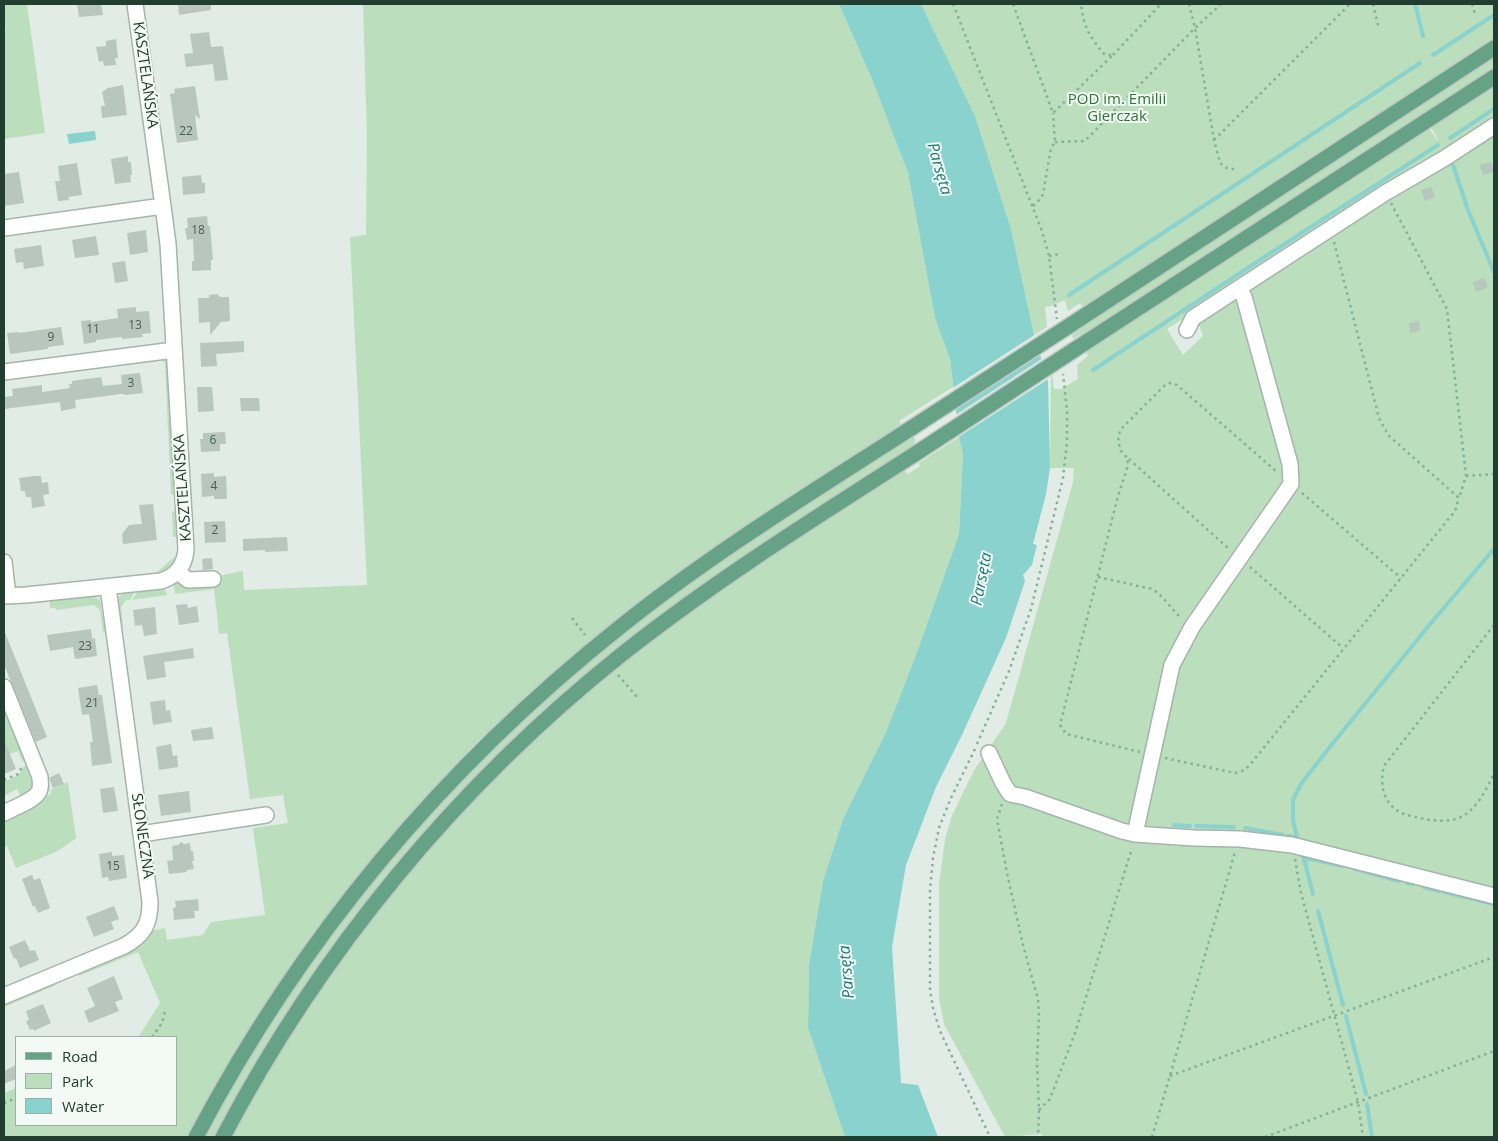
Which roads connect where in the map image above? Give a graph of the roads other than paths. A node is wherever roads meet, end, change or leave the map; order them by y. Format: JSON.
{"nodes":[{"id":1,"x":135,"y":4,"type":"edge"},
{"id":2,"x":1494,"y":48,"type":"edge"},
{"id":3,"x":1494,"y":77,"type":"edge"},
{"id":4,"x":1494,"y":126,"type":"edge"},
{"id":5,"x":163,"y":206,"type":"junction"},
{"id":6,"x":4,"y":228,"type":"edge"},
{"id":7,"x":1239,"y":288,"type":"junction"},
{"id":8,"x":1187,"y":330,"type":"dead end"},
{"id":9,"x":174,"y":350,"type":"junction"},
{"id":10,"x":4,"y":372,"type":"edge"},
{"id":11,"x":4,"y":562,"type":"edge"},
{"id":12,"x":178,"y":572,"type":"junction"},
{"id":13,"x":213,"y":579,"type":"dead end"},
{"id":14,"x":108,"y":586,"type":"junction"},
{"id":15,"x":6,"y":596,"type":"edge"},
{"id":16,"x":4,"y":687,"type":"edge"},
{"id":17,"x":989,"y":753,"type":"dead end"},
{"id":18,"x":4,"y":813,"type":"edge"},
{"id":19,"x":266,"y":816,"type":"dead end"},
{"id":20,"x":141,"y":834,"type":"junction"},
{"id":21,"x":1135,"y":834,"type":"junction"},
{"id":22,"x":1494,"y":896,"type":"edge"},
{"id":23,"x":4,"y":996,"type":"edge"},
{"id":24,"x":196,"y":1137,"type":"edge"},
{"id":25,"x":223,"y":1137,"type":"edge"}],
"edges":[{"from":1,"to":5,"type":"street","name":"KASZTELAŃSKA"},
{"from":2,"to":24,"type":"main road","bridge":true},
{"from":3,"to":25,"type":"main road","bridge":true},
{"from":4,"to":7,"type":"street"},
{"from":5,"to":6,"type":"street"},
{"from":5,"to":9,"type":"street","name":"KASZTELAŃSKA"},
{"from":7,"to":8,"type":"street"},
{"from":7,"to":21,"type":"street"},
{"from":9,"to":10,"type":"street"},
{"from":9,"to":12,"type":"street","name":"KASZTELAŃSKA"},
{"from":11,"to":15,"type":"street"},
{"from":12,"to":13,"type":"street"},
{"from":12,"to":14,"type":"street"},
{"from":14,"to":15,"type":"street"},
{"from":14,"to":20,"type":"street","name":"SŁONECZNA"},
{"from":16,"to":18,"type":"street"},
{"from":17,"to":21,"type":"street"},
{"from":19,"to":20,"type":"street"},
{"from":20,"to":23,"type":"street","name":"SŁONECZNA"},
{"from":21,"to":22,"type":"street"}]}
